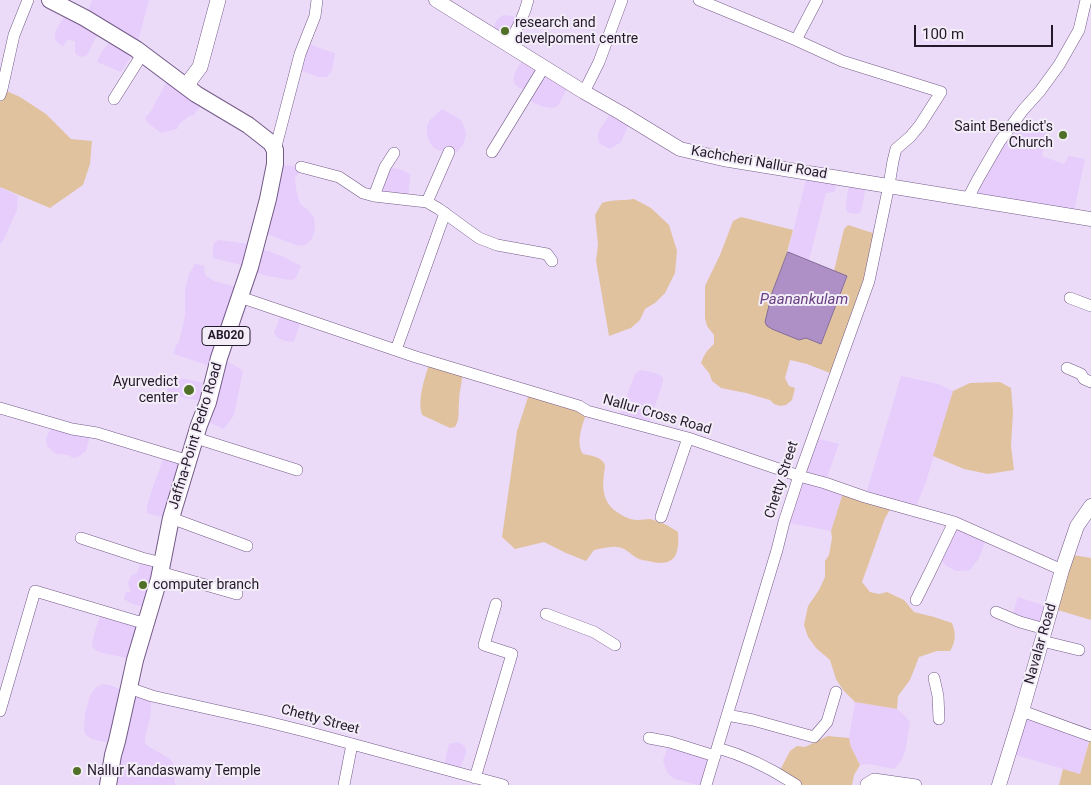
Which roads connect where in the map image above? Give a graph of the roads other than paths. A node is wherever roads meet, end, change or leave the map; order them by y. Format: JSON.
{"nodes":[{"id":1,"x":28,"y":0,"type":"edge"},
{"id":2,"x":50,"y":0,"type":"edge"},
{"id":3,"x":218,"y":0,"type":"edge"},
{"id":4,"x":317,"y":0,"type":"edge"},
{"id":5,"x":436,"y":0,"type":"edge"},
{"id":6,"x":528,"y":0,"type":"edge"},
{"id":7,"x":622,"y":0,"type":"edge"},
{"id":8,"x":699,"y":0,"type":"edge"},
{"id":9,"x":817,"y":0,"type":"edge"},
{"id":10,"x":1086,"y":0,"type":"edge"},
{"id":11,"x":796,"y":40,"type":"junction"},
{"id":12,"x":508,"y":44,"type":"junction"},
{"id":13,"x":143,"y":53,"type":"junction"},
{"id":14,"x":544,"y":67,"type":"junction"},
{"id":15,"x":188,"y":88,"type":"junction"},
{"id":16,"x":584,"y":92,"type":"junction"},
{"id":17,"x":0,"y":95,"type":"edge"},
{"id":18,"x":114,"y":100,"type":"dead end"},
{"id":19,"x":274,"y":150,"type":"junction"},
{"id":20,"x":449,"y":152,"type":"dead end"},
{"id":21,"x":492,"y":152,"type":"dead end"},
{"id":22,"x":394,"y":153,"type":"dead end"},
{"id":23,"x":301,"y":167,"type":"dead end"},
{"id":24,"x":889,"y":185,"type":"junction"},
{"id":25,"x":374,"y":196,"type":"junction"},
{"id":26,"x":968,"y":198,"type":"junction"},
{"id":27,"x":427,"y":202,"type":"junction"},
{"id":28,"x":445,"y":213,"type":"junction"},
{"id":29,"x":1091,"y":218,"type":"edge"},
{"id":30,"x":552,"y":261,"type":"dead end"},
{"id":31,"x":240,"y":296,"type":"junction"},
{"id":32,"x":1070,"y":298,"type":"dead end"},
{"id":33,"x":1091,"y":306,"type":"edge"},
{"id":34,"x":396,"y":350,"type":"junction"},
{"id":35,"x":1067,"y":368,"type":"dead end"},
{"id":36,"x":1091,"y":382,"type":"edge"},
{"id":37,"x":0,"y":408,"type":"edge"},
{"id":38,"x":196,"y":438,"type":"junction"},
{"id":39,"x":688,"y":438,"type":"junction"},
{"id":40,"x":189,"y":461,"type":"junction"},
{"id":41,"x":297,"y":470,"type":"dead end"},
{"id":42,"x":798,"y":476,"type":"junction"},
{"id":43,"x":1091,"y":506,"type":"edge"},
{"id":44,"x":661,"y":517,"type":"dead end"},
{"id":45,"x":171,"y":518,"type":"junction"},
{"id":46,"x":954,"y":522,"type":"junction"},
{"id":47,"x":81,"y":538,"type":"dead end"},
{"id":48,"x":247,"y":546,"type":"dead end"},
{"id":49,"x":161,"y":568,"type":"junction"},
{"id":50,"x":1062,"y":570,"type":"junction"},
{"id":51,"x":237,"y":594,"type":"dead end"},
{"id":52,"x":916,"y":600,"type":"dead end"},
{"id":53,"x":496,"y":604,"type":"dead end"},
{"id":54,"x":996,"y":612,"type":"dead end"},
{"id":55,"x":546,"y":614,"type":"dead end"},
{"id":56,"x":146,"y":622,"type":"junction"},
{"id":57,"x":1044,"y":635,"type":"junction"},
{"id":58,"x":615,"y":644,"type":"dead end"},
{"id":59,"x":1079,"y":650,"type":"dead end"},
{"id":60,"x":934,"y":678,"type":"dead end"},
{"id":61,"x":129,"y":688,"type":"junction"},
{"id":62,"x":836,"y":692,"type":"dead end"},
{"id":63,"x":0,"y":711,"type":"edge"},
{"id":64,"x":1022,"y":711,"type":"junction"},
{"id":65,"x":727,"y":715,"type":"junction"},
{"id":66,"x":939,"y":719,"type":"dead end"},
{"id":67,"x":1091,"y":736,"type":"edge"},
{"id":68,"x":649,"y":738,"type":"dead end"},
{"id":69,"x":352,"y":744,"type":"junction"},
{"id":70,"x":717,"y":752,"type":"junction"},
{"id":71,"x":475,"y":778,"type":"junction"},
{"id":72,"x":496,"y":784,"type":"edge"},
{"id":73,"x":866,"y":784,"type":"edge"},
{"id":74,"x":108,"y":785,"type":"edge"},
{"id":75,"x":344,"y":785,"type":"edge"},
{"id":76,"x":706,"y":785,"type":"edge"},
{"id":77,"x":796,"y":785,"type":"edge"},
{"id":78,"x":916,"y":785,"type":"edge"},
{"id":79,"x":999,"y":785,"type":"edge"}],
"edges":[{"from":1,"to":17,"type":"street"},
{"from":2,"to":13,"type":"main road"},
{"from":3,"to":15,"type":"main road"},
{"from":4,"to":19,"type":"street"},
{"from":5,"to":12,"type":"street","name":"Kachcheri Nallur Road"},
{"from":6,"to":12,"type":"street"},
{"from":7,"to":16,"type":"street"},
{"from":8,"to":11,"type":"street"},
{"from":9,"to":11,"type":"street"},
{"from":10,"to":26,"type":"street"},
{"from":11,"to":24,"type":"street","name":"Chetty Street"},
{"from":12,"to":14,"type":"street","name":"Kachcheri Nallur Road"},
{"from":13,"to":15,"type":"main road"},
{"from":13,"to":18,"type":"street"},
{"from":14,"to":16,"type":"street","name":"Kachcheri Nallur Road"},
{"from":14,"to":21,"type":"street"},
{"from":15,"to":19,"type":"main road"},
{"from":16,"to":24,"type":"street","name":"Kachcheri Nallur Road"},
{"from":19,"to":31,"type":"main road","name":"Jaffna-Point Pedro Road","number":"AB020"},
{"from":20,"to":27,"type":"street"},
{"from":22,"to":25,"type":"street"},
{"from":23,"to":25,"type":"street"},
{"from":24,"to":26,"type":"street","name":"Kachcheri Nallur Road"},
{"from":24,"to":42,"type":"street","name":"Chetty Street"},
{"from":25,"to":27,"type":"street"},
{"from":26,"to":29,"type":"street","name":"Kachcheri Nallur Road"},
{"from":27,"to":28,"type":"street"},
{"from":28,"to":30,"type":"street"},
{"from":28,"to":34,"type":"street"},
{"from":31,"to":34,"type":"street","name":"Nallur Cross Road"},
{"from":31,"to":38,"type":"main road","name":"Jaffna-Point Pedro Road","number":"AB020"},
{"from":32,"to":33,"type":"street"},
{"from":34,"to":39,"type":"street","name":"Nallur Cross Road"},
{"from":35,"to":36,"type":"street"},
{"from":37,"to":40,"type":"street"},
{"from":38,"to":40,"type":"main road","name":"Jaffna-Point Pedro Road","number":"AB020"},
{"from":38,"to":41,"type":"street"},
{"from":39,"to":42,"type":"street","name":"Nallur Cross Road"},
{"from":39,"to":44,"type":"street"},
{"from":40,"to":45,"type":"main road","name":"Jaffna-Point Pedro Road","number":"AB020"},
{"from":42,"to":46,"type":"street","name":"Nallur Cross Road"},
{"from":42,"to":65,"type":"street","name":"Chetty Street"},
{"from":43,"to":50,"type":"street","name":"Navalar Road"},
{"from":45,"to":48,"type":"street"},
{"from":45,"to":49,"type":"main road","name":"Jaffna-Point Pedro Road","number":"AB020"},
{"from":46,"to":50,"type":"street","name":"Nallur Cross Road"},
{"from":46,"to":52,"type":"street"},
{"from":47,"to":49,"type":"street"},
{"from":49,"to":51,"type":"street"},
{"from":49,"to":56,"type":"main road","name":"Jaffna-Point Pedro Road","number":"AB020"},
{"from":50,"to":57,"type":"street","name":"Navalar Road"},
{"from":53,"to":71,"type":"street"},
{"from":54,"to":57,"type":"street"},
{"from":55,"to":58,"type":"street"},
{"from":56,"to":61,"type":"main road","name":"Jaffna-Point Pedro Road","number":"AB020"},
{"from":56,"to":63,"type":"street"},
{"from":57,"to":59,"type":"street"},
{"from":57,"to":64,"type":"street","name":"Navalar Road"},
{"from":60,"to":66,"type":"street"},
{"from":61,"to":69,"type":"street","name":"Chetty Street"},
{"from":61,"to":74,"type":"main road","name":"Jaffna-Point Pedro Road","number":"AB020"},
{"from":62,"to":65,"type":"street"},
{"from":64,"to":67,"type":"street"},
{"from":64,"to":79,"type":"street","name":"Navalar Road"},
{"from":65,"to":70,"type":"street","name":"Chetty Street"},
{"from":68,"to":70,"type":"street"},
{"from":69,"to":71,"type":"street","name":"Chetty Street"},
{"from":69,"to":75,"type":"street"},
{"from":70,"to":76,"type":"street","name":"Chetty Street"},
{"from":70,"to":77,"type":"street"},
{"from":71,"to":72,"type":"street","name":"Chetty Street"},
{"from":73,"to":78,"type":"street"}]}
